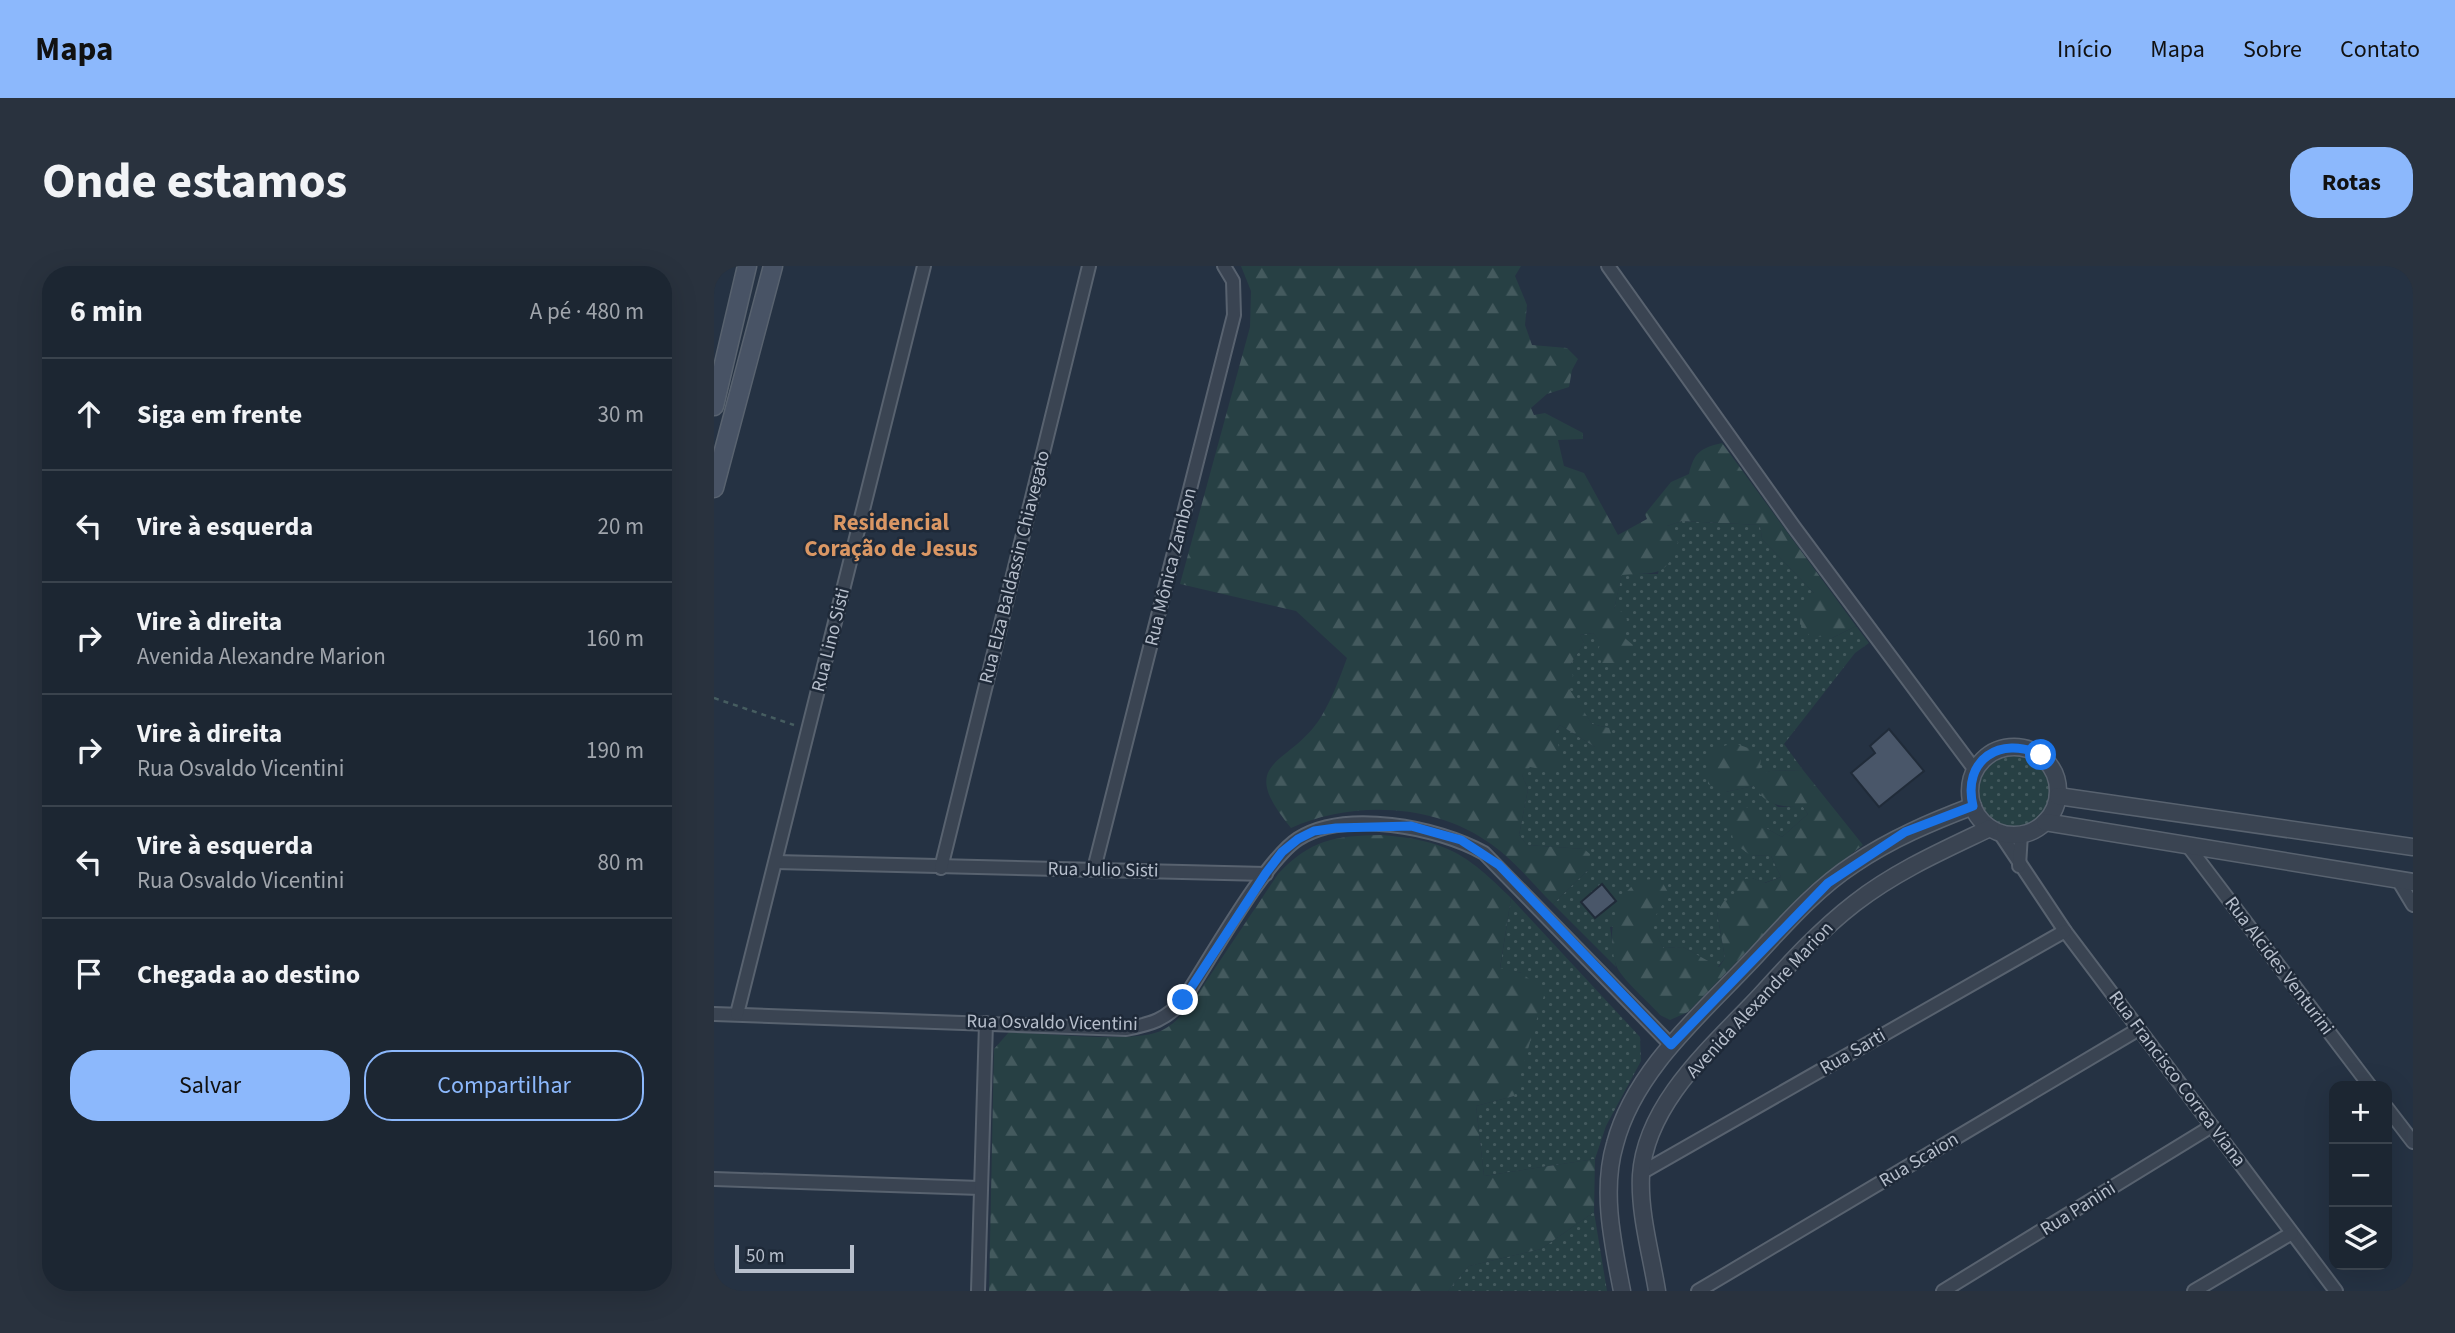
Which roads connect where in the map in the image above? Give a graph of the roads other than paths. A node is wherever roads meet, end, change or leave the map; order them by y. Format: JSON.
{"nodes":[{"id":1,"x":747,"y":266,"type":"edge"},
{"id":2,"x":773,"y":266,"type":"edge"},
{"id":3,"x":924,"y":266,"type":"edge"},
{"id":4,"x":1090,"y":266,"type":"edge"},
{"id":5,"x":1224,"y":266,"type":"edge"},
{"id":6,"x":1608,"y":266,"type":"edge"},
{"id":7,"x":714,"y":404,"type":"edge"},
{"id":8,"x":714,"y":488,"type":"edge"},
{"id":9,"x":1975,"y":770,"type":"junction"},
{"id":10,"x":2058,"y":796,"type":"junction"},
{"id":11,"x":1973,"y":806,"type":"junction"},
{"id":12,"x":2045,"y":822,"type":"junction"},
{"id":13,"x":1995,"y":830,"type":"junction"},
{"id":14,"x":2021,"y":834,"type":"junction"},
{"id":15,"x":2188,"y":846,"type":"junction"},
{"id":16,"x":2413,"y":846,"type":"edge"},
{"id":17,"x":776,"y":862,"type":"junction"},
{"id":18,"x":2019,"y":866,"type":"junction"},
{"id":19,"x":941,"y":867,"type":"junction"},
{"id":20,"x":1094,"y":869,"type":"junction"},
{"id":21,"x":1266,"y":873,"type":"junction"},
{"id":22,"x":2405,"y":881,"type":"edge"},
{"id":23,"x":2413,"y":905,"type":"edge"},
{"id":24,"x":2065,"y":931,"type":"junction"},
{"id":25,"x":714,"y":1014,"type":"edge"},
{"id":26,"x":737,"y":1014,"type":"junction"},
{"id":27,"x":986,"y":1023,"type":"junction"},
{"id":28,"x":2139,"y":1029,"type":"junction"},
{"id":29,"x":1671,"y":1045,"type":"junction"},
{"id":30,"x":2366,"y":1081,"type":"edge"},
{"id":31,"x":2392,"y":1115,"type":"edge"},
{"id":32,"x":2212,"y":1126,"type":"junction"},
{"id":33,"x":2413,"y":1142,"type":"edge"},
{"id":34,"x":1641,"y":1173,"type":"junction"},
{"id":35,"x":714,"y":1179,"type":"edge"},
{"id":36,"x":980,"y":1188,"type":"junction"},
{"id":37,"x":2292,"y":1233,"type":"junction"},
{"id":38,"x":978,"y":1291,"type":"edge"},
{"id":39,"x":1622,"y":1291,"type":"edge"},
{"id":40,"x":1657,"y":1291,"type":"edge"},
{"id":41,"x":1698,"y":1291,"type":"edge"},
{"id":42,"x":1943,"y":1291,"type":"edge"},
{"id":43,"x":2194,"y":1291,"type":"edge"},
{"id":44,"x":2336,"y":1291,"type":"edge"}],
"edges":[{"from":1,"to":7,"type":"main road"},
{"from":2,"to":8,"type":"main road"},
{"from":3,"to":17,"type":"street","name":"Rua Lino Sisti"},
{"from":4,"to":19,"type":"street","name":"Rua Elza Baldassin Chiavegato"},
{"from":5,"to":20,"type":"street","name":"Rua Mônica Zambon"},
{"from":6,"to":9,"type":"street"},
{"from":9,"to":10,"type":"street"},
{"from":9,"to":11,"type":"street"},
{"from":10,"to":12,"type":"street"},
{"from":10,"to":16,"type":"street"},
{"from":11,"to":13,"type":"street"},
{"from":11,"to":29,"type":"street","name":"Avenida Alexandre Marion"},
{"from":12,"to":14,"type":"street"},
{"from":12,"to":15,"type":"street"},
{"from":13,"to":14,"type":"street"},
{"from":13,"to":18,"type":"street","name":"Rua Francisco Correa Viana"},
{"from":13,"to":34,"type":"street","name":"Avenida Alexandre Marion"},
{"from":14,"to":18,"type":"street"},
{"from":15,"to":22,"type":"street"},
{"from":15,"to":30,"type":"street","name":"Rua Alcides Venturini"},
{"from":17,"to":19,"type":"street","name":"Rua Julio Sisti"},
{"from":17,"to":26,"type":"street","name":"Rua Lino Sisti"},
{"from":18,"to":24,"type":"street","name":"Rua Francisco Correa Viana"},
{"from":19,"to":20,"type":"street","name":"Rua Julio Sisti"},
{"from":20,"to":21,"type":"street","name":"Rua Julio Sisti"},
{"from":21,"to":27,"type":"street","name":"Rua Osvaldo Vicentini"},
{"from":21,"to":29,"type":"street","name":"Rua Osvaldo Vicentini"},
{"from":22,"to":23,"type":"street"},
{"from":24,"to":28,"type":"street","name":"Rua Francisco Correa Viana"},
{"from":24,"to":34,"type":"street","name":"Rua Sarti"},
{"from":25,"to":26,"type":"street","name":"Rua Osvaldo Vicentini"},
{"from":26,"to":27,"type":"street","name":"Rua Osvaldo Vicentini"},
{"from":27,"to":36,"type":"street"},
{"from":28,"to":32,"type":"street","name":"Rua Francisco Correa Viana"},
{"from":28,"to":41,"type":"street","name":"Rua Scaion"},
{"from":29,"to":39,"type":"street","name":"Avenida Alexandre Marion"},
{"from":31,"to":33,"type":"street"},
{"from":32,"to":37,"type":"street","name":"Rua Francisco Correa Viana"},
{"from":32,"to":42,"type":"street","name":"Rua Panini"},
{"from":34,"to":40,"type":"street","name":"Avenida Alexandre Marion"},
{"from":35,"to":36,"type":"street"},
{"from":36,"to":38,"type":"street"},
{"from":37,"to":43,"type":"street"},
{"from":37,"to":44,"type":"street","name":"Rua Francisco Correa Viana"}]}
